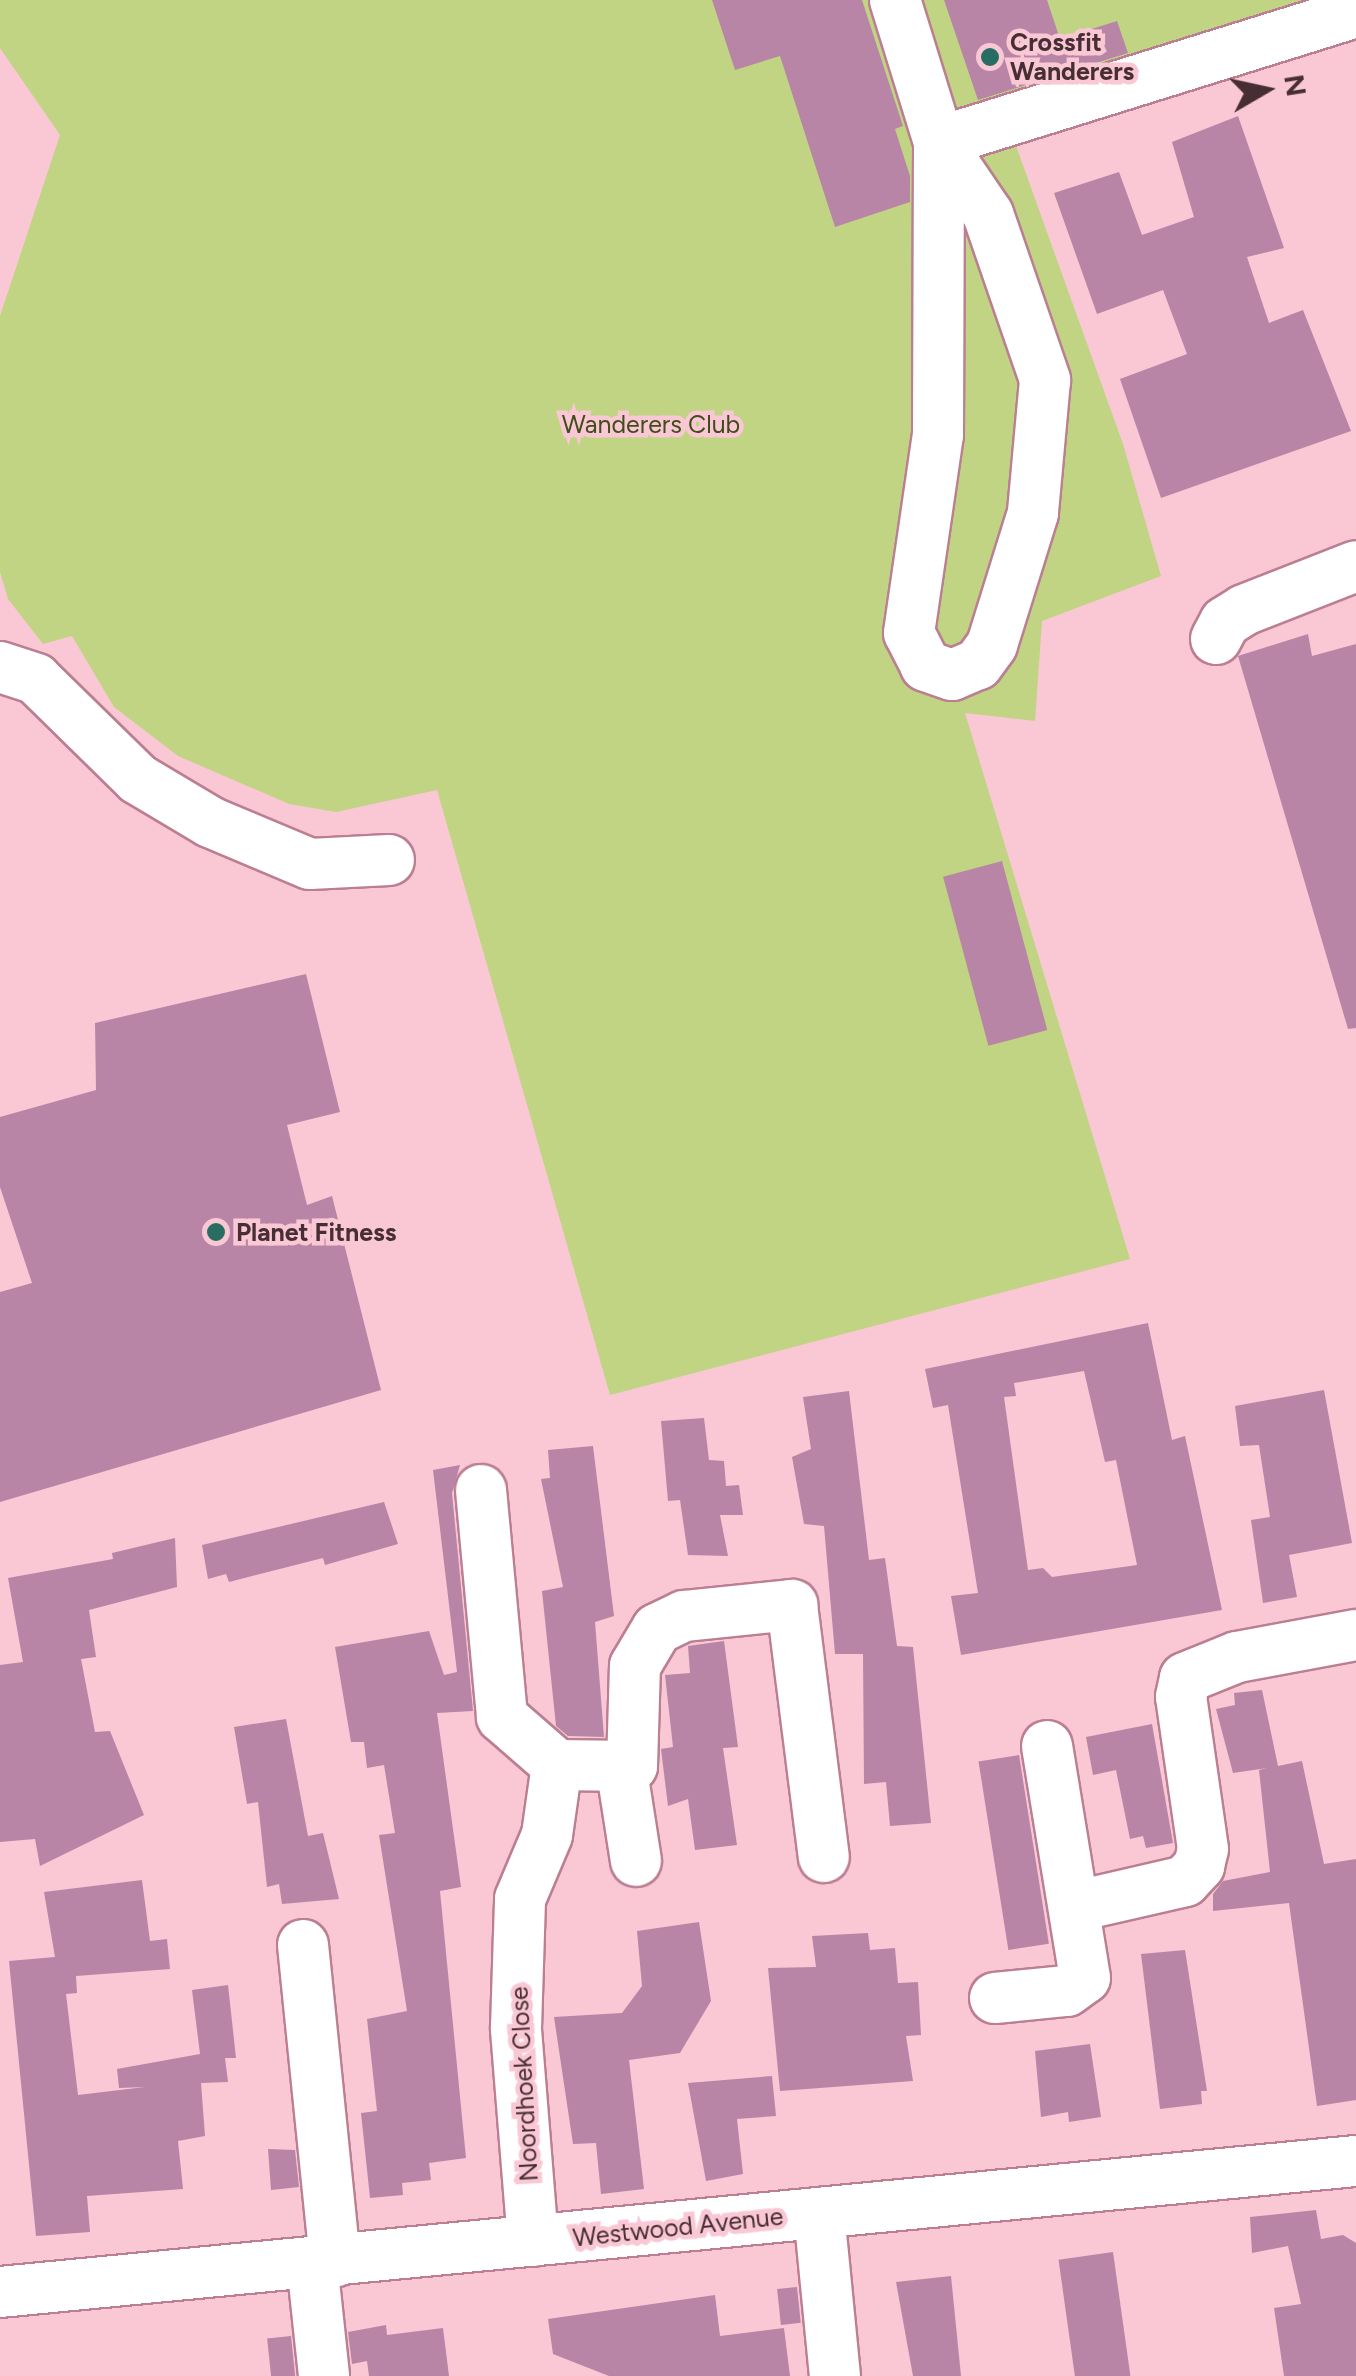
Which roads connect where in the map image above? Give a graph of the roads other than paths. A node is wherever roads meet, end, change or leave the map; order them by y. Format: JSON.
{"nodes":[{"id":1,"x":895,"y":0,"type":"edge"},
{"id":2,"x":1356,"y":13,"type":"edge"},
{"id":3,"x":1356,"y":39,"type":"edge"},
{"id":4,"x":939,"y":142,"type":"junction"},
{"id":5,"x":1356,"y":566,"type":"edge"},
{"id":6,"x":1216,"y":639,"type":"dead end"},
{"id":7,"x":0,"y":667,"type":"edge"},
{"id":8,"x":389,"y":860,"type":"dead end"},
{"id":9,"x":482,"y":1490,"type":"dead end"},
{"id":10,"x":1338,"y":1638,"type":"edge"},
{"id":11,"x":1047,"y":1746,"type":"dead end"},
{"id":12,"x":557,"y":1765,"type":"junction"},
{"id":13,"x":621,"y":1765,"type":"junction"},
{"id":14,"x":824,"y":1857,"type":"dead end"},
{"id":15,"x":636,"y":1861,"type":"dead end"},
{"id":16,"x":1077,"y":1906,"type":"junction"},
{"id":17,"x":303,"y":1945,"type":"dead end"},
{"id":18,"x":995,"y":1998,"type":"dead end"},
{"id":19,"x":1356,"y":2161,"type":"edge"},
{"id":20,"x":819,"y":2212,"type":"junction"},
{"id":21,"x":533,"y":2241,"type":"junction"},
{"id":22,"x":324,"y":2262,"type":"junction"},
{"id":23,"x":0,"y":2292,"type":"edge"},
{"id":24,"x":324,"y":2376,"type":"edge"},
{"id":25,"x":836,"y":2376,"type":"edge"}],
"edges":[{"from":1,"to":4,"type":"street"},
{"from":2,"to":3,"type":"street"},
{"from":2,"to":4,"type":"street"},
{"from":4,"to":4,"type":"street"},
{"from":5,"to":6,"type":"street"},
{"from":7,"to":8,"type":"street"},
{"from":9,"to":12,"type":"street"},
{"from":10,"to":16,"type":"street"},
{"from":11,"to":16,"type":"street"},
{"from":12,"to":13,"type":"street"},
{"from":12,"to":21,"type":"street","name":"Noordhoek Close"},
{"from":13,"to":14,"type":"street"},
{"from":13,"to":15,"type":"street"},
{"from":16,"to":18,"type":"street"},
{"from":17,"to":22,"type":"street"},
{"from":19,"to":20,"type":"street","name":"Westwood Avenue"},
{"from":20,"to":21,"type":"street","name":"Westwood Avenue"},
{"from":20,"to":25,"type":"street"},
{"from":21,"to":22,"type":"street","name":"Westwood Avenue"},
{"from":22,"to":23,"type":"street","name":"Westwood Avenue"},
{"from":22,"to":24,"type":"street"}]}
